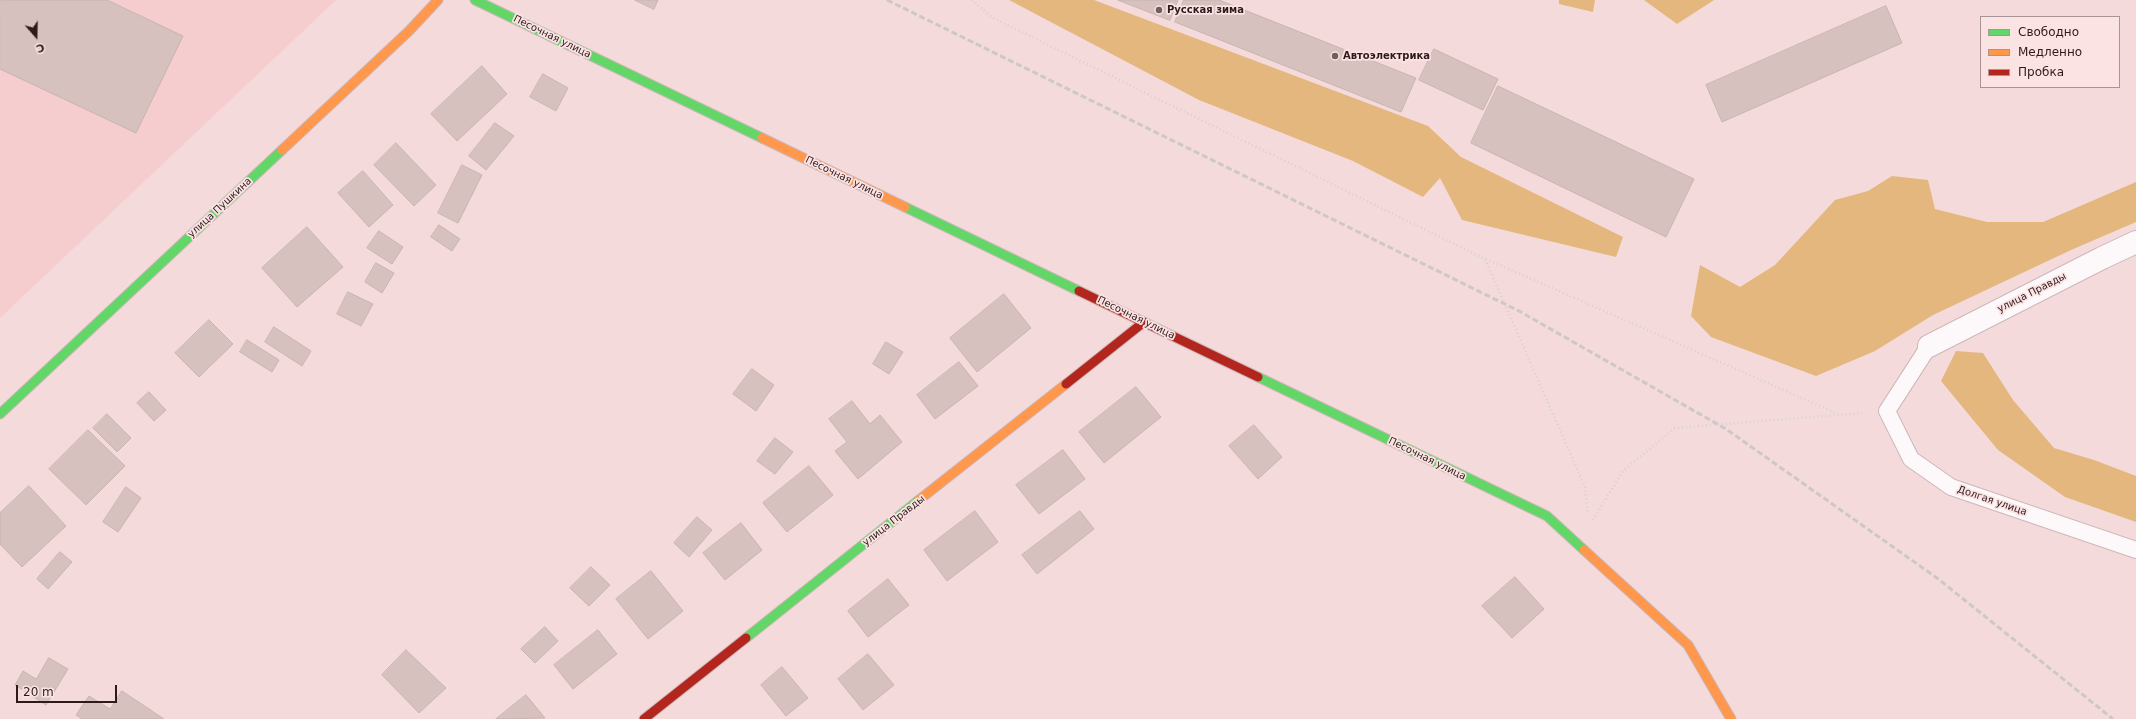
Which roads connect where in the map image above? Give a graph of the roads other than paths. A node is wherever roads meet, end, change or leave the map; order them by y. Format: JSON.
{"nodes":[{"id":1,"x":438,"y":0,"type":"edge"},
{"id":2,"x":475,"y":0,"type":"edge"},
{"id":3,"x":2136,"y":242,"type":"edge"},
{"id":4,"x":1144,"y":322,"type":"junction"},
{"id":5,"x":1929,"y":346,"type":"joint"},
{"id":6,"x":0,"y":414,"type":"edge"},
{"id":7,"x":2136,"y":550,"type":"edge"},
{"id":8,"x":644,"y":719,"type":"edge"},
{"id":9,"x":1731,"y":719,"type":"edge"}],
"edges":[{"from":1,"to":6,"type":"street","name":"улица Пушкина"},
{"from":2,"to":4,"type":"street","name":"Песочная улица"},
{"from":3,"to":5,"type":"street","name":"улица Правды"},
{"from":4,"to":8,"type":"street","name":"улица Правды"},
{"from":4,"to":9,"type":"street","name":"Песочная улица"},
{"from":5,"to":7,"type":"lane","name":"Долгая улица"}]}
